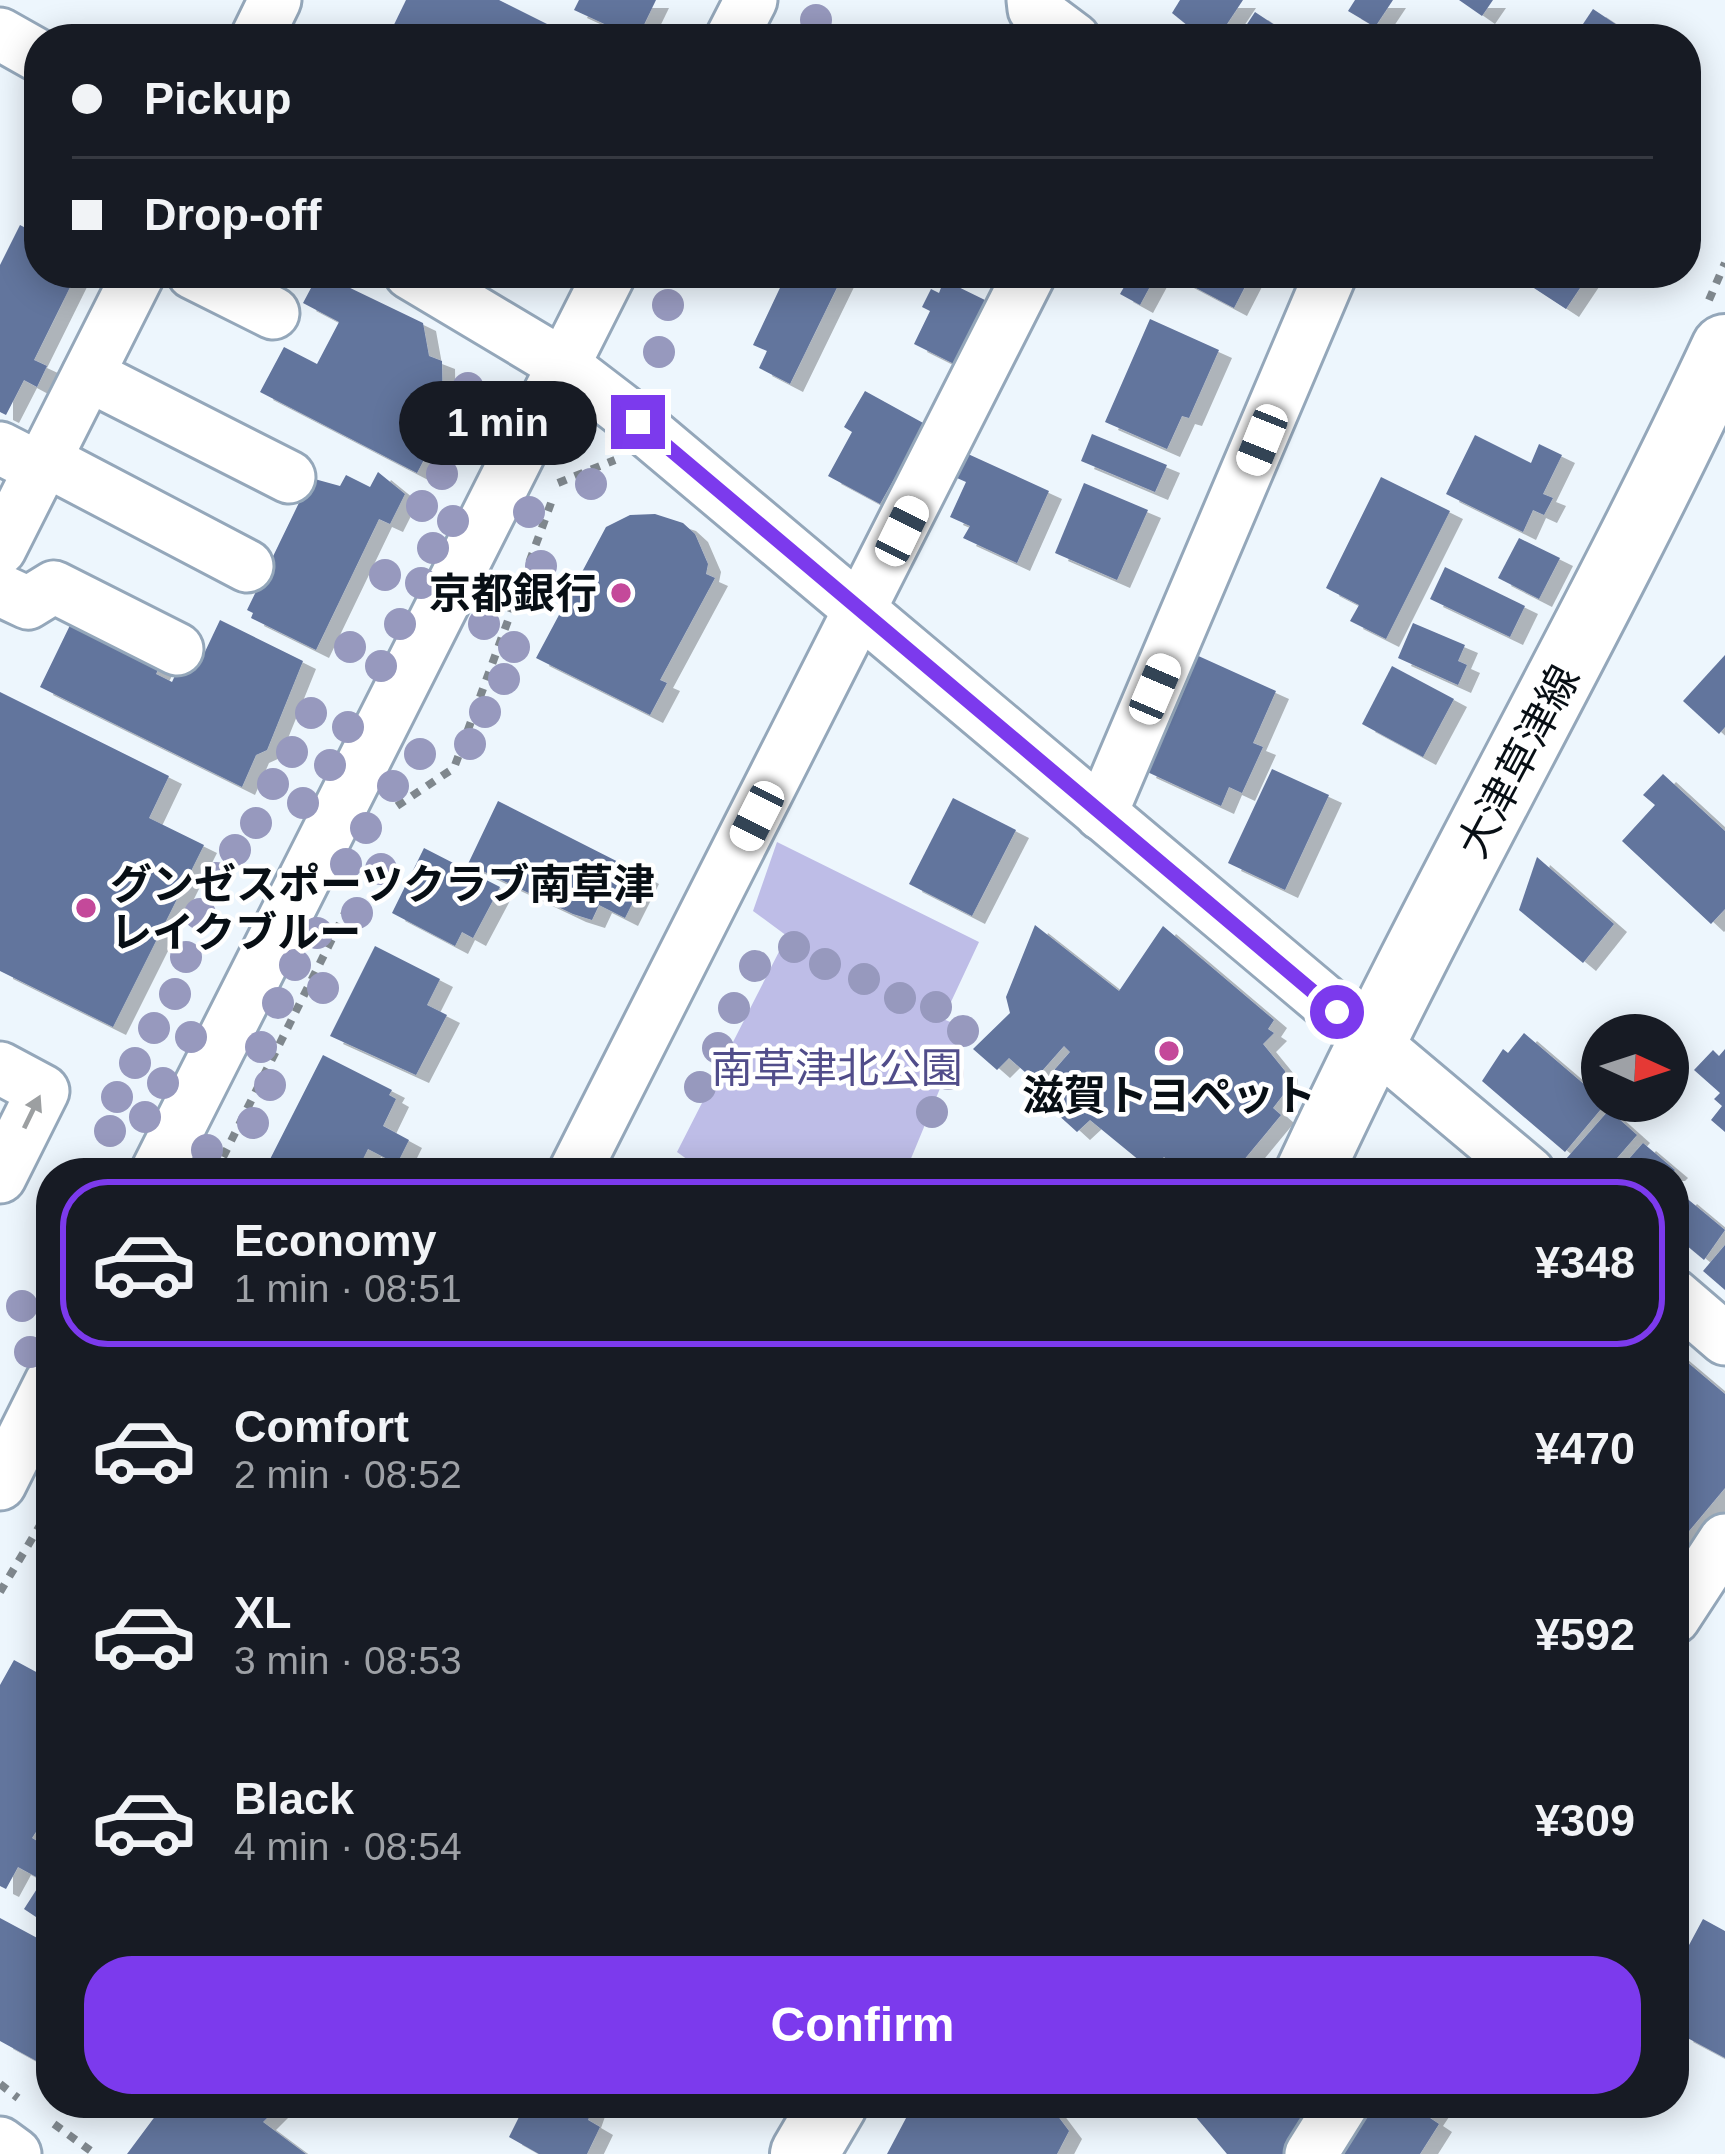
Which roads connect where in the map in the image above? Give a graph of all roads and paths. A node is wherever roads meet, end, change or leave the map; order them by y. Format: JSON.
{"nodes":[{"id":1,"x":1034,"y":0,"type":"edge"},
{"id":2,"x":1054,"y":24,"type":"edge"},
{"id":3,"x":132,"y":288,"type":"edge"},
{"id":4,"x":224,"y":288,"type":"edge"},
{"id":5,"x":435,"y":288,"type":"edge"},
{"id":6,"x":602,"y":288,"type":"edge"},
{"id":7,"x":1023,"y":288,"type":"edge"},
{"id":8,"x":1325,"y":288,"type":"edge"},
{"id":9,"x":273,"y":313,"type":"dead end"},
{"id":10,"x":1725,"y":348,"type":"edge"},
{"id":11,"x":562,"y":364,"type":"junction"},
{"id":12,"x":88,"y":375,"type":"junction"},
{"id":13,"x":620,"y":458,"type":"dead end"},
{"id":14,"x":29,"y":459,"type":"edge"},
{"id":15,"x":289,"y":477,"type":"dead end"},
{"id":16,"x":0,"y":549,"type":"edge"},
{"id":17,"x":248,"y":566,"type":"dead end"},
{"id":18,"x":0,"y":590,"type":"edge"},
{"id":19,"x":862,"y":610,"type":"junction"},
{"id":20,"x":177,"y":649,"type":"dead end"},
{"id":21,"x":1101,"y":814,"type":"junction"},
{"id":22,"x":391,"y":820,"type":"dead end"},
{"id":23,"x":353,"y":895,"type":"dead end"},
{"id":24,"x":1371,"y":1040,"type":"junction"},
{"id":25,"x":0,"y":1068,"type":"edge"},
{"id":26,"x":164,"y":1158,"type":"edge"},
{"id":27,"x":222,"y":1158,"type":"edge"},
{"id":28,"x":582,"y":1158,"type":"edge"},
{"id":29,"x":1317,"y":1158,"type":"edge"},
{"id":30,"x":1511,"y":1158,"type":"edge"},
{"id":31,"x":0,"y":1177,"type":"edge"},
{"id":32,"x":1689,"y":1308,"type":"edge"},
{"id":33,"x":1725,"y":1339,"type":"edge"},
{"id":34,"x":36,"y":1416,"type":"edge"},
{"id":35,"x":17,"y":1459,"type":"edge"},
{"id":36,"x":36,"y":1532,"type":"edge"},
{"id":37,"x":1725,"y":1540,"type":"edge"},
{"id":38,"x":0,"y":1592,"type":"edge"},
{"id":39,"x":1689,"y":1595,"type":"edge"},
{"id":40,"x":825,"y":2118,"type":"edge"},
{"id":41,"x":1333,"y":2118,"type":"edge"},
{"id":42,"x":0,"y":2143,"type":"edge"},
{"id":43,"x":15,"y":2154,"type":"edge"},
{"id":44,"x":804,"y":2154,"type":"edge"},
{"id":45,"x":1310,"y":2154,"type":"edge"}],
"edges":[{"from":1,"to":2,"type":"street"},
{"from":3,"to":12,"type":"street"},
{"from":4,"to":9,"type":"street"},
{"from":5,"to":11,"type":"street"},
{"from":6,"to":11,"type":"street"},
{"from":7,"to":19,"type":"street"},
{"from":8,"to":21,"type":"street"},
{"from":10,"to":24,"type":"main road","name":"大津草津線"},
{"from":11,"to":19,"type":"street"},
{"from":11,"to":26,"type":"street"},
{"from":12,"to":14,"type":"street"},
{"from":12,"to":15,"type":"street"},
{"from":13,"to":22,"type":"path"},
{"from":14,"to":16,"type":"street"},
{"from":14,"to":17,"type":"street"},
{"from":18,"to":20,"type":"street"},
{"from":19,"to":21,"type":"street"},
{"from":19,"to":28,"type":"street"},
{"from":21,"to":24,"type":"street"},
{"from":23,"to":27,"type":"path"},
{"from":24,"to":29,"type":"main road","name":"大津草津線"},
{"from":24,"to":30,"type":"street"},
{"from":31,"to":25,"type":"street","one_way":true},
{"from":32,"to":33,"type":"street"},
{"from":34,"to":35,"type":"street"},
{"from":36,"to":38,"type":"path"},
{"from":37,"to":39,"type":"street"},
{"from":40,"to":44,"type":"main road"},
{"from":41,"to":45,"type":"street"},
{"from":42,"to":43,"type":"street"}]}
